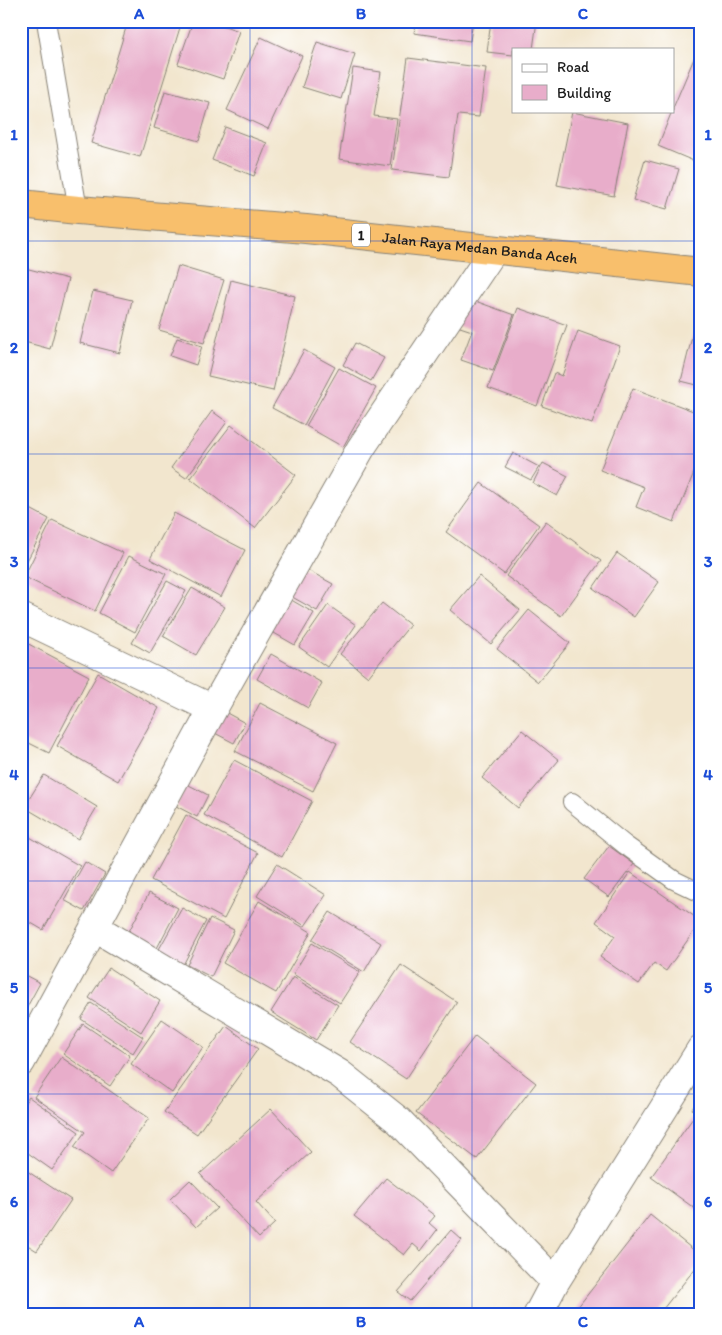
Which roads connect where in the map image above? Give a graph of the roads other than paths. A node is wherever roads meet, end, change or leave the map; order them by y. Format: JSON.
{"nodes":[{"id":1,"x":46,"y":21,"type":"edge"},
{"id":2,"x":21,"y":204,"type":"edge"},
{"id":3,"x":78,"y":210,"type":"junction"},
{"id":4,"x":494,"y":250,"type":"junction"},
{"id":5,"x":701,"y":272,"type":"edge"},
{"id":6,"x":21,"y":617,"type":"edge"},
{"id":7,"x":213,"y":710,"type":"junction"},
{"id":8,"x":572,"y":802,"type":"dead end"},
{"id":9,"x":701,"y":893,"type":"edge"},
{"id":10,"x":94,"y":927,"type":"junction"},
{"id":11,"x":701,"y":1049,"type":"edge"},
{"id":12,"x":21,"y":1062,"type":"edge"},
{"id":13,"x":555,"y":1282,"type":"junction"},
{"id":14,"x":538,"y":1314,"type":"edge"}],
"edges":[{"from":1,"to":3,"type":"lane"},
{"from":2,"to":3,"type":"highway","name":"Jalan Raya Medan Banda Aceh","number":"1"},
{"from":3,"to":4,"type":"highway","name":"Jalan Raya Medan Banda Aceh","number":"1"},
{"from":4,"to":5,"type":"highway","name":"Jalan Raya Medan Banda Aceh","number":"1"},
{"from":4,"to":7,"type":"street"},
{"from":6,"to":7,"type":"street"},
{"from":7,"to":10,"type":"street"},
{"from":8,"to":9,"type":"lane"},
{"from":10,"to":12,"type":"street"},
{"from":10,"to":13,"type":"street"},
{"from":11,"to":13,"type":"street"},
{"from":13,"to":14,"type":"street"}]}
